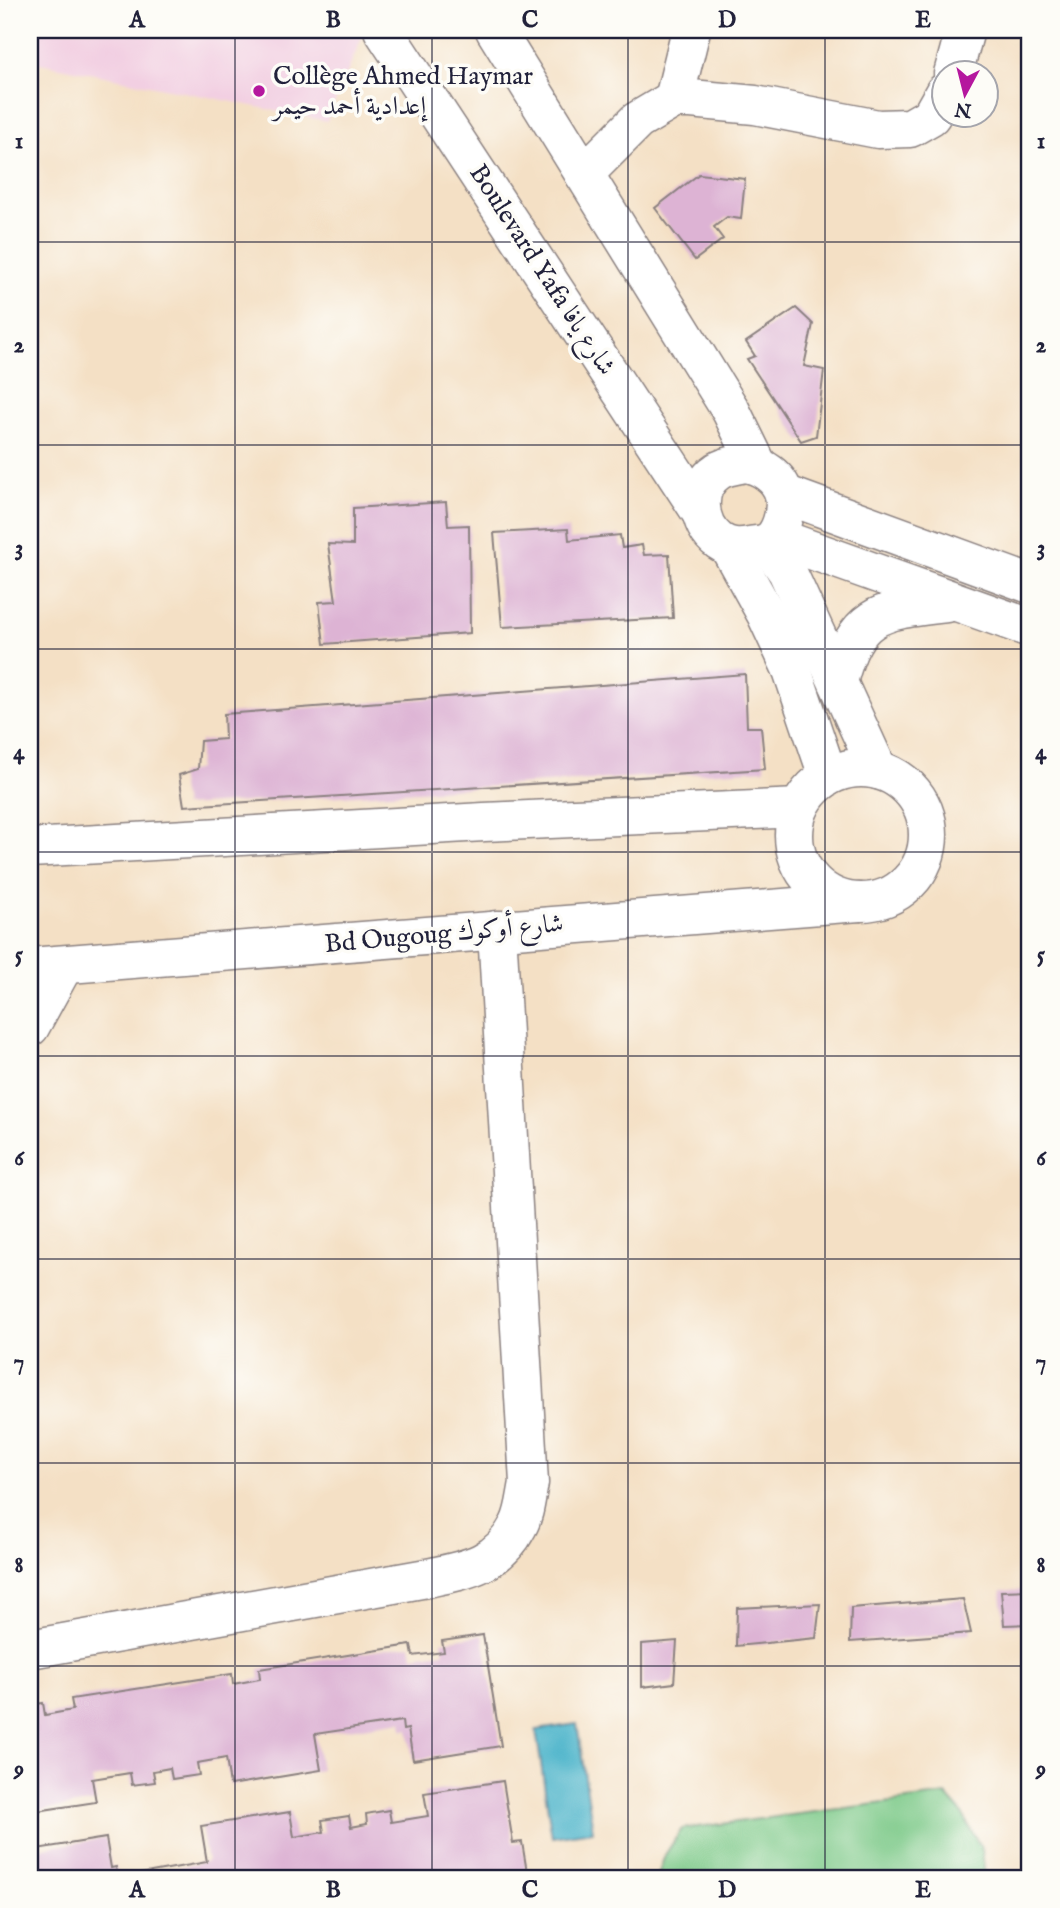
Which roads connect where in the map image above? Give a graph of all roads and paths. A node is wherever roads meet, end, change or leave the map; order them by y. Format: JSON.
{"nodes":[{"id":1,"x":495,"y":30,"type":"edge"},
{"id":2,"x":691,"y":30,"type":"edge"},
{"id":3,"x":965,"y":30,"type":"edge"},
{"id":4,"x":390,"y":34,"type":"edge"},
{"id":5,"x":957,"y":60,"type":"edge"},
{"id":6,"x":674,"y":99,"type":"junction"},
{"id":7,"x":930,"y":117,"type":"edge"},
{"id":8,"x":584,"y":174,"type":"junction"},
{"id":9,"x":757,"y":464,"type":"junction"},
{"id":10,"x":784,"y":494,"type":"junction"},
{"id":11,"x":700,"y":511,"type":"junction"},
{"id":12,"x":771,"y":540,"type":"junction"},
{"id":13,"x":729,"y":547,"type":"junction"},
{"id":14,"x":1030,"y":584,"type":"edge"},
{"id":15,"x":956,"y":602,"type":"junction"},
{"id":16,"x":1030,"y":628,"type":"edge"},
{"id":17,"x":838,"y":682,"type":"junction"},
{"id":18,"x":878,"y":770,"type":"junction"},
{"id":19,"x":828,"y":776,"type":"junction"},
{"id":20,"x":799,"y":808,"type":"junction"},
{"id":21,"x":30,"y":848,"type":"edge"},
{"id":22,"x":859,"y":902,"type":"junction"},
{"id":23,"x":497,"y":930,"type":"junction"},
{"id":24,"x":47,"y":966,"type":"edge"},
{"id":25,"x":30,"y":1027,"type":"edge"},
{"id":26,"x":30,"y":1649,"type":"edge"}],
"edges":[{"from":1,"to":8,"type":"street"},
{"from":2,"to":6,"type":"street"},
{"from":3,"to":5,"type":"street"},
{"from":4,"to":11,"type":"street","name":"Boulevard Yafa شارع يافا"},
{"from":6,"to":7,"type":"street"},
{"from":6,"to":8,"type":"street"},
{"from":8,"to":9,"type":"street"},
{"from":9,"to":10,"type":"street"},
{"from":9,"to":11,"type":"street"},
{"from":10,"to":12,"type":"street"},
{"from":10,"to":14,"type":"street"},
{"from":11,"to":13,"type":"street"},
{"from":12,"to":13,"type":"street"},
{"from":12,"to":15,"type":"street"},
{"from":12,"to":17,"type":"street"},
{"from":13,"to":19,"type":"street"},
{"from":15,"to":16,"type":"street"},
{"from":15,"to":17,"type":"street"},
{"from":17,"to":18,"type":"street"},
{"from":18,"to":19,"type":"street"},
{"from":18,"to":22,"type":"street"},
{"from":19,"to":20,"type":"street"},
{"from":20,"to":21,"type":"street"},
{"from":20,"to":22,"type":"street"},
{"from":22,"to":23,"type":"street","name":"Bd Ougoug شارع أوكوك"},
{"from":23,"to":24,"type":"street","name":"Bd Ougoug شارع أوكوك"},
{"from":23,"to":26,"type":"street"},
{"from":24,"to":25,"type":"street"}]}
